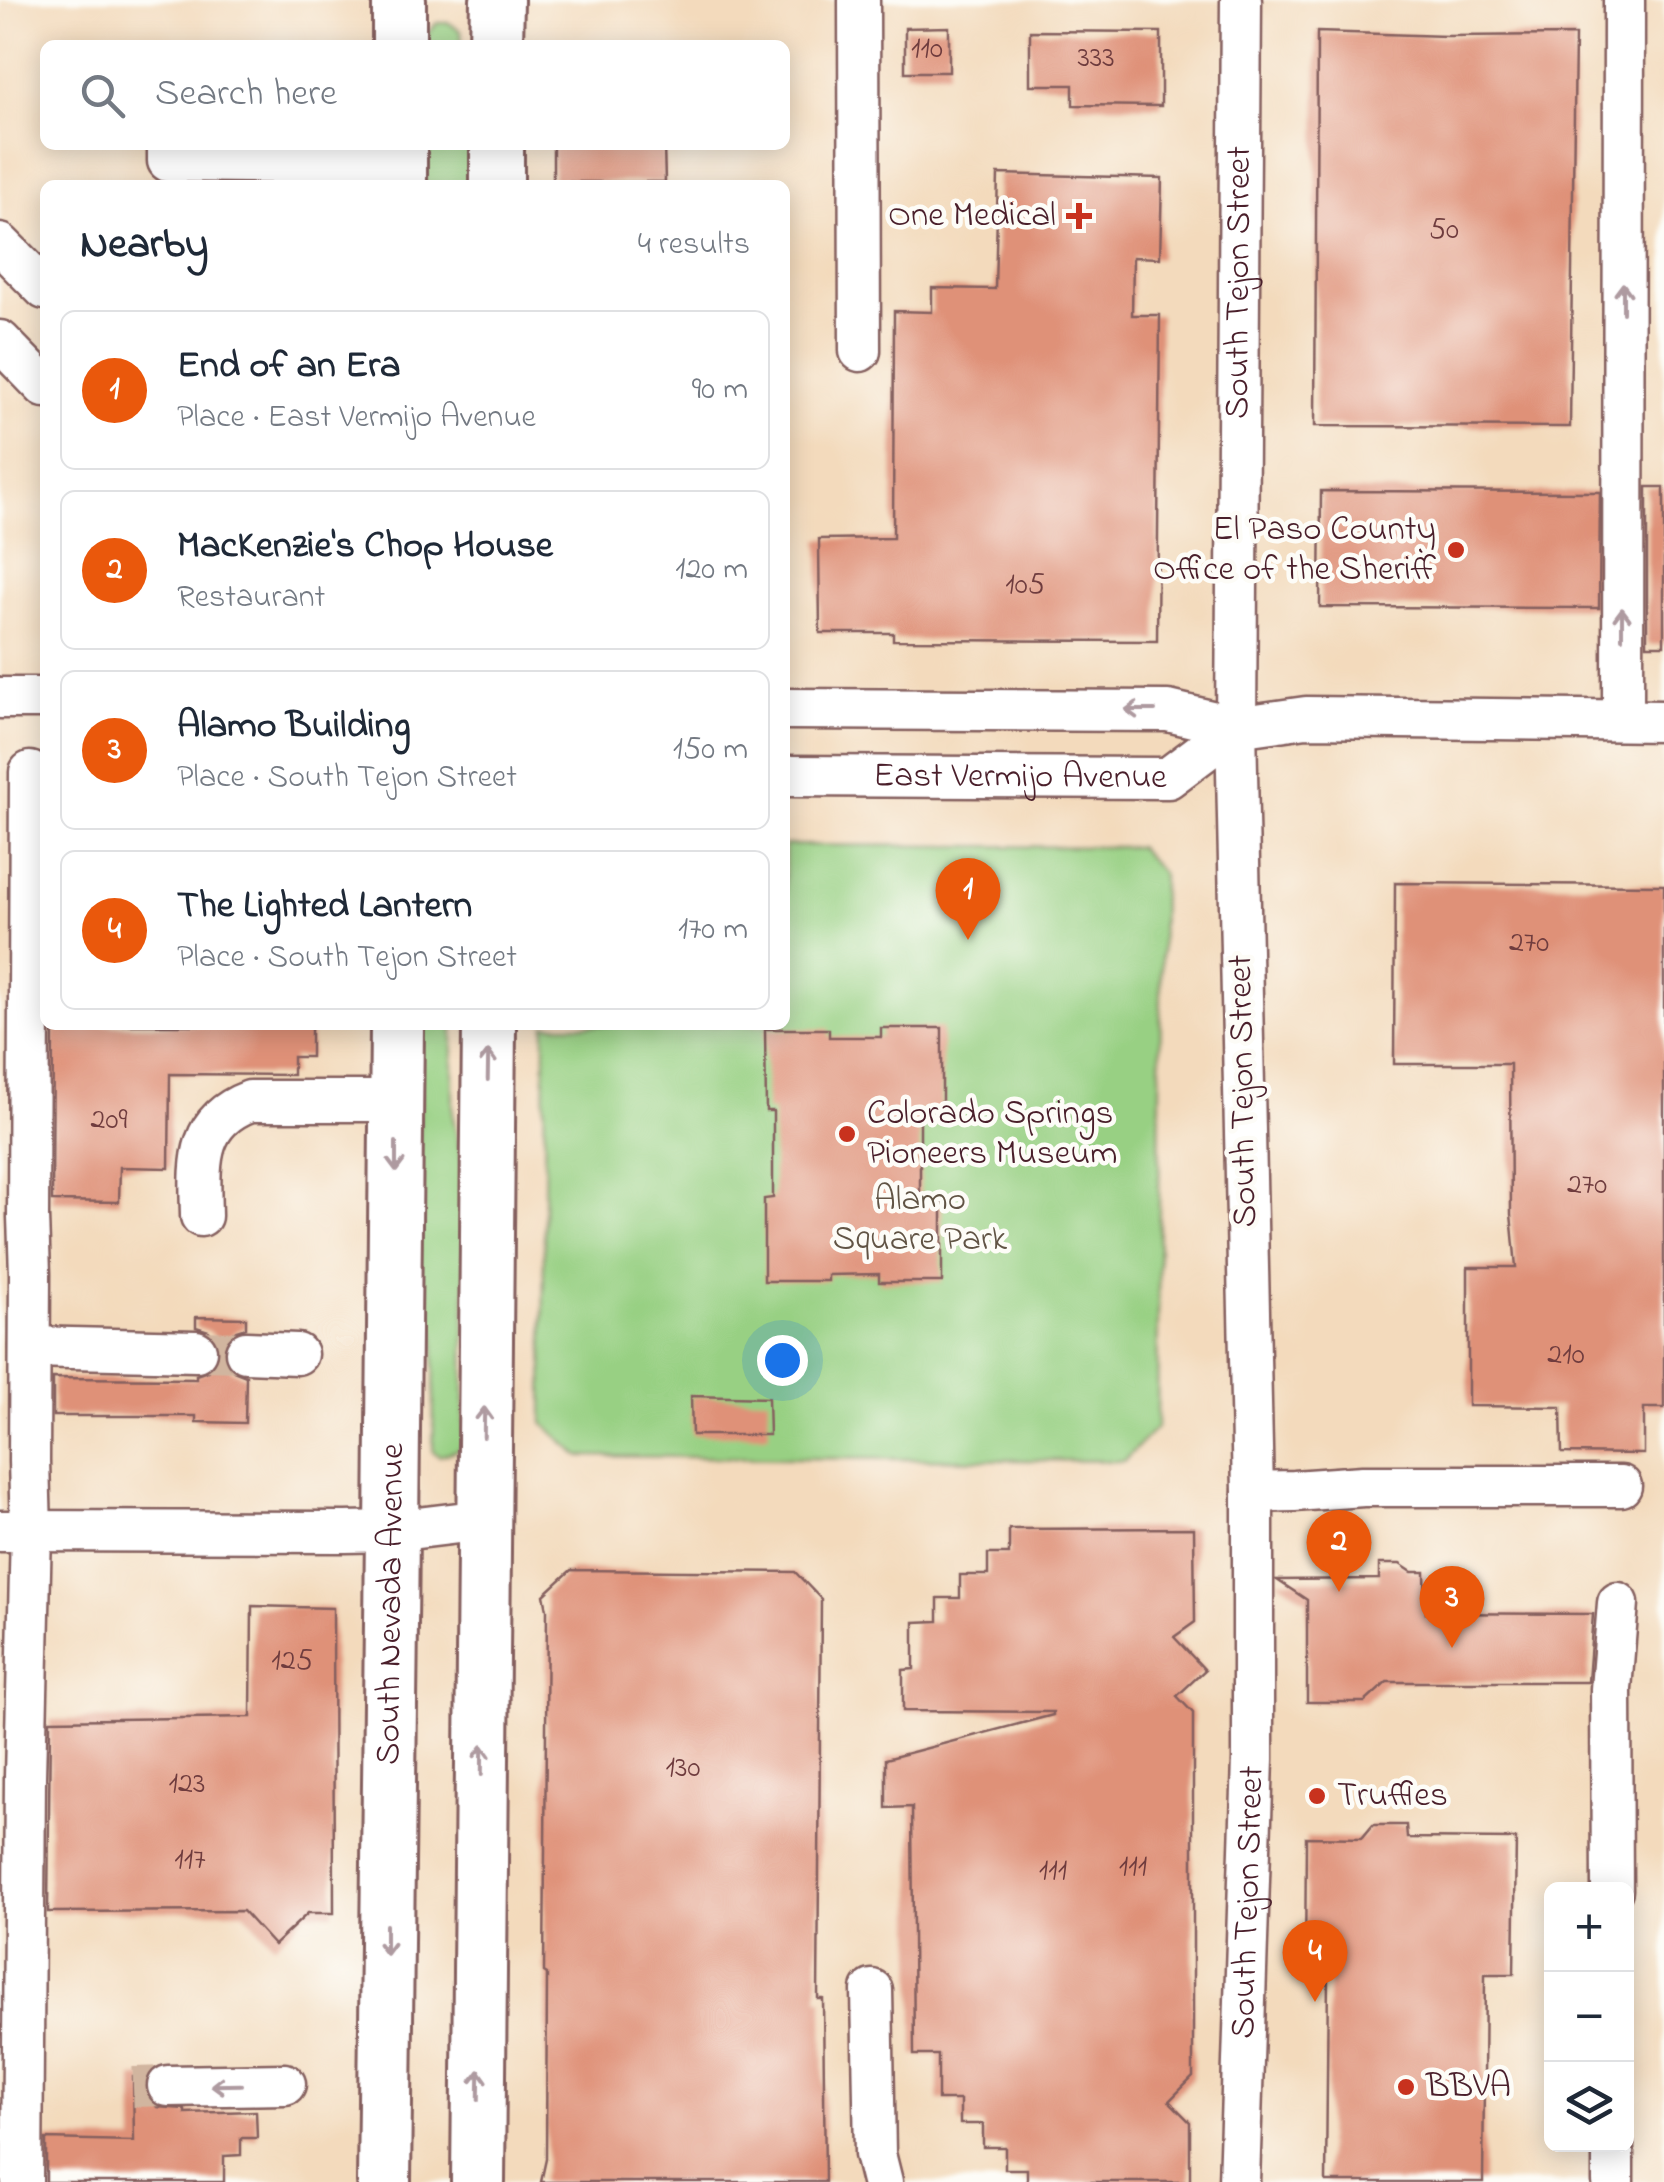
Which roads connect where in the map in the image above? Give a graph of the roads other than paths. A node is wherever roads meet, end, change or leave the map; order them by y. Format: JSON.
{"nodes":[{"id":1,"x":400,"y":0,"type":"edge"},
{"id":2,"x":497,"y":0,"type":"edge"},
{"id":3,"x":859,"y":0,"type":"edge"},
{"id":4,"x":1242,"y":0,"type":"edge"},
{"id":5,"x":1624,"y":0,"type":"edge"},
{"id":6,"x":400,"y":40,"type":"edge"},
{"id":7,"x":496,"y":40,"type":"edge"},
{"id":8,"x":168,"y":150,"type":"edge"},
{"id":9,"x":496,"y":150,"type":"edge"},
{"id":10,"x":400,"y":165,"type":"edge"},
{"id":11,"x":496,"y":180,"type":"edge"},
{"id":12,"x":0,"y":342,"type":"edge"},
{"id":13,"x":860,"y":351,"type":"dead end"},
{"id":14,"x":40,"y":382,"type":"edge"},
{"id":15,"x":0,"y":698,"type":"edge"},
{"id":16,"x":40,"y":698,"type":"edge"},
{"id":17,"x":790,"y":709,"type":"edge"},
{"id":18,"x":1623,"y":720,"type":"junction"},
{"id":19,"x":1664,"y":720,"type":"edge"},
{"id":20,"x":1236,"y":727,"type":"junction"},
{"id":21,"x":25,"y":772,"type":"edge"},
{"id":22,"x":790,"y":776,"type":"edge"},
{"id":23,"x":397,"y":1030,"type":"edge"},
{"id":24,"x":488,"y":1030,"type":"edge"},
{"id":25,"x":397,"y":1101,"type":"junction"},
{"id":26,"x":200,"y":1216,"type":"dead end"},
{"id":27,"x":30,"y":1347,"type":"junction"},
{"id":28,"x":196,"y":1351,"type":"tunnel mouth"},
{"id":29,"x":246,"y":1352,"type":"tunnel mouth"},
{"id":30,"x":297,"y":1354,"type":"dead end"},
{"id":31,"x":1621,"y":1486,"type":"dead end"},
{"id":32,"x":1253,"y":1492,"type":"junction"},
{"id":33,"x":483,"y":1520,"type":"junction"},
{"id":34,"x":16,"y":1531,"type":"edge"},
{"id":35,"x":394,"y":1531,"type":"junction"},
{"id":36,"x":1618,"y":1603,"type":"dead end"},
{"id":37,"x":12,"y":1777,"type":"edge"},
{"id":38,"x":1612,"y":1882,"type":"edge"},
{"id":39,"x":872,"y":1990,"type":"dead end"},
{"id":40,"x":284,"y":2084,"type":"dead end"},
{"id":41,"x":168,"y":2086,"type":"tunnel mouth"},
{"id":42,"x":1613,"y":2152,"type":"edge"},
{"id":43,"x":22,"y":2182,"type":"edge"},
{"id":44,"x":384,"y":2182,"type":"edge"},
{"id":45,"x":478,"y":2182,"type":"edge"},
{"id":46,"x":882,"y":2182,"type":"edge"},
{"id":47,"x":1239,"y":2182,"type":"edge"},
{"id":48,"x":1613,"y":2182,"type":"edge"}],
"edges":[{"from":1,"to":6,"type":"main road"},
{"from":2,"to":7,"type":"main road"},
{"from":3,"to":13,"type":"street"},
{"from":4,"to":20,"type":"street","name":"South Tejon Street"},
{"from":18,"to":5,"type":"street","one_way":true},
{"from":8,"to":10,"type":"street"},
{"from":9,"to":11,"type":"main road"},
{"from":12,"to":14,"type":"street"},
{"from":15,"to":16,"type":"street"},
{"from":20,"to":17,"type":"street","name":"East Vermijo Avenue","one_way":true},
{"from":18,"to":19,"type":"street","name":"East Vermijo Avenue"},
{"from":18,"to":20,"type":"street","name":"East Vermijo Avenue"},
{"from":20,"to":22,"type":"street","name":"East Vermijo Avenue"},
{"from":20,"to":32,"type":"street","name":"South Tejon Street"},
{"from":21,"to":27,"type":"street"},
{"from":23,"to":25,"type":"main road","name":"South Nevada Avenue"},
{"from":33,"to":24,"type":"main road","one_way":true},
{"from":25,"to":26,"type":"street"},
{"from":25,"to":35,"type":"main road","name":"South Nevada Avenue","one_way":true},
{"from":27,"to":28,"type":"street"},
{"from":27,"to":34,"type":"street"},
{"from":29,"to":30,"type":"street"},
{"from":31,"to":32,"type":"street"},
{"from":32,"to":47,"type":"street","name":"South Tejon Street"},
{"from":33,"to":35,"type":"street"},
{"from":45,"to":33,"type":"main road","one_way":true},
{"from":34,"to":35,"type":"street"},
{"from":34,"to":37,"type":"street"},
{"from":35,"to":44,"type":"main road","name":"South Nevada Avenue","one_way":true},
{"from":36,"to":38,"type":"street"},
{"from":37,"to":43,"type":"street"},
{"from":39,"to":46,"type":"street"},
{"from":40,"to":41,"type":"street","one_way":true},
{"from":42,"to":48,"type":"street"}]}
